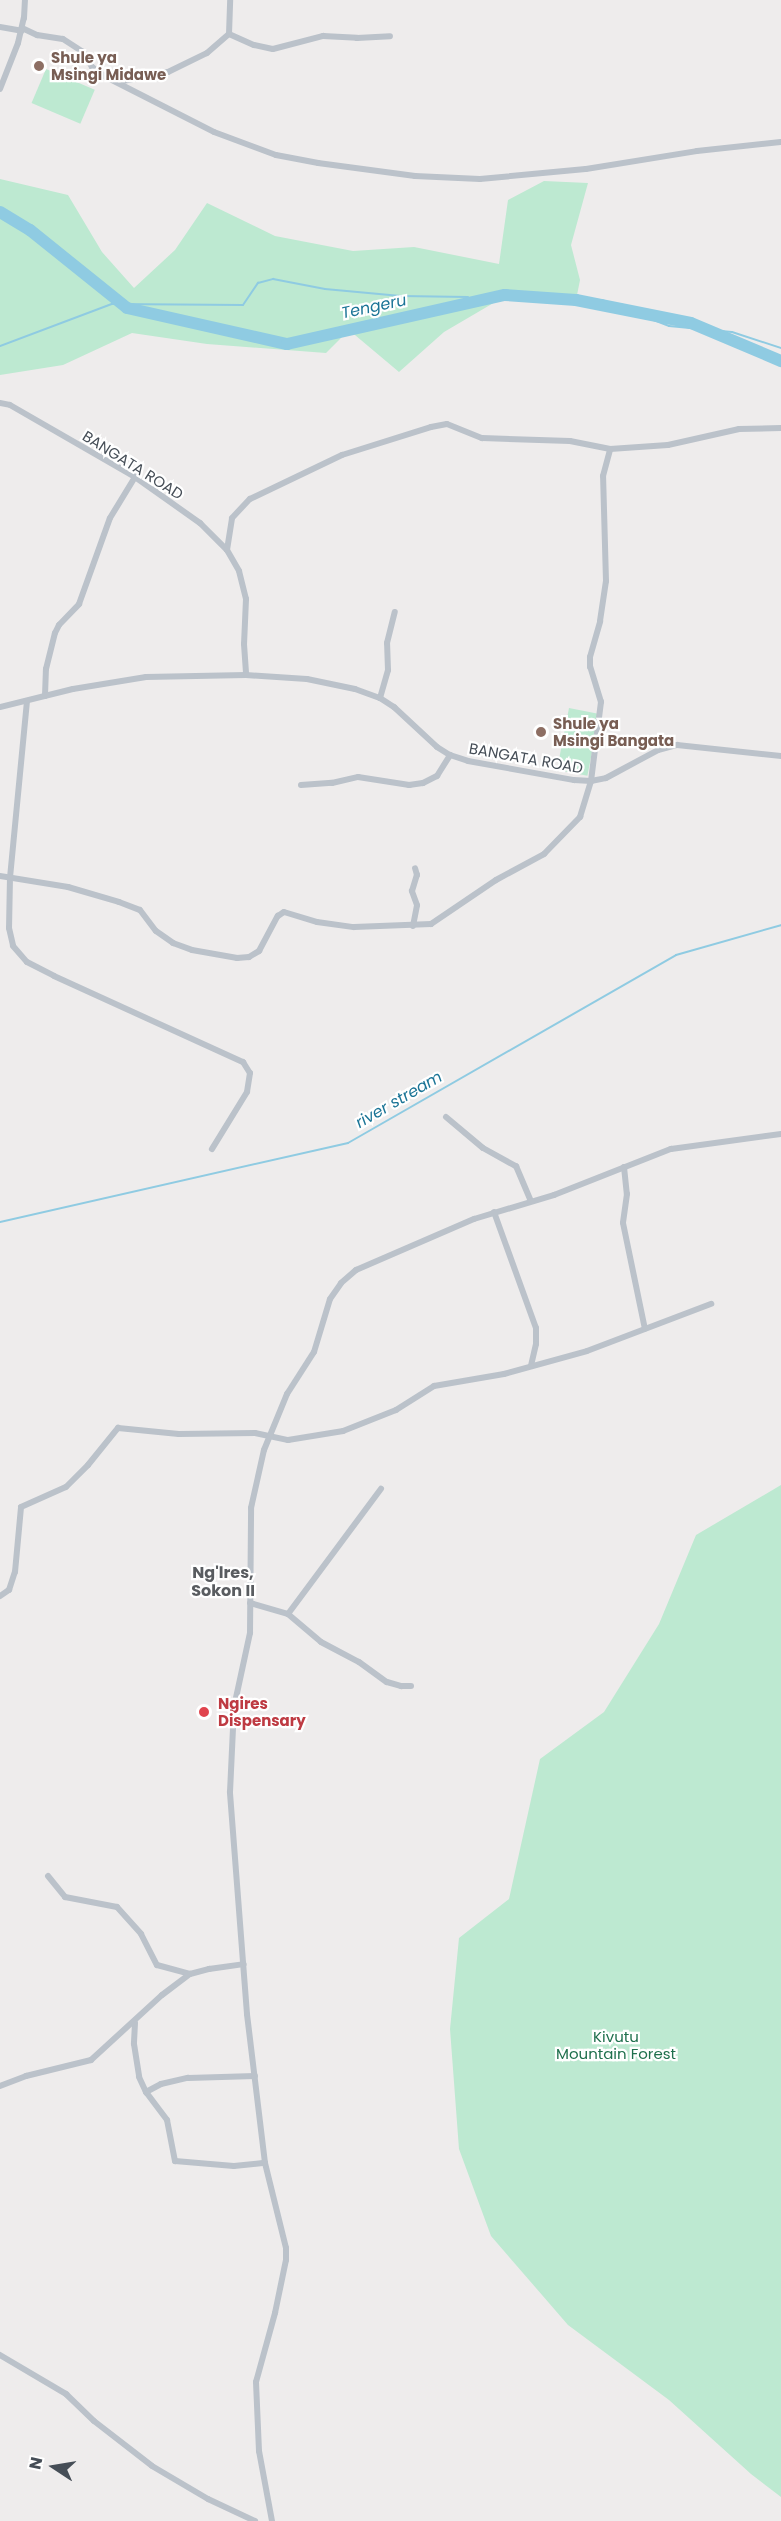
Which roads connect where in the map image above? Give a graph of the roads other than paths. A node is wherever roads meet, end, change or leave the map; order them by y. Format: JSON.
{"nodes":[{"id":1,"x":25,"y":0,"type":"edge"},
{"id":2,"x":230,"y":0,"type":"edge"},
{"id":3,"x":0,"y":27,"type":"edge"},
{"id":4,"x":22,"y":30,"type":"junction"},
{"id":5,"x":229,"y":34,"type":"junction"},
{"id":6,"x":390,"y":36,"type":"dead end"},
{"id":7,"x":117,"y":82,"type":"junction"},
{"id":8,"x":0,"y":88,"type":"edge"},
{"id":9,"x":781,"y":142,"type":"edge"},
{"id":10,"x":0,"y":403,"type":"edge"},
{"id":11,"x":781,"y":428,"type":"edge"},
{"id":12,"x":610,"y":449,"type":"junction"},
{"id":13,"x":135,"y":477,"type":"junction"},
{"id":14,"x":227,"y":550,"type":"junction"},
{"id":15,"x":395,"y":612,"type":"dead end"},
{"id":16,"x":246,"y":675,"type":"junction"},
{"id":17,"x":45,"y":696,"type":"junction"},
{"id":18,"x":380,"y":698,"type":"junction"},
{"id":19,"x":27,"y":700,"type":"junction"},
{"id":20,"x":0,"y":706,"type":"edge"},
{"id":21,"x":450,"y":755,"type":"junction"},
{"id":22,"x":781,"y":756,"type":"edge"},
{"id":23,"x":591,"y":781,"type":"junction"},
{"id":24,"x":301,"y":785,"type":"dead end"},
{"id":25,"x":415,"y":868,"type":"dead end"},
{"id":26,"x":0,"y":876,"type":"edge"},
{"id":27,"x":10,"y":877,"type":"junction"},
{"id":28,"x":413,"y":926,"type":"junction"},
{"id":29,"x":446,"y":1117,"type":"dead end"},
{"id":30,"x":781,"y":1134,"type":"edge"},
{"id":31,"x":212,"y":1149,"type":"dead end"},
{"id":32,"x":624,"y":1167,"type":"junction"},
{"id":33,"x":531,"y":1201,"type":"junction"},
{"id":34,"x":494,"y":1212,"type":"junction"},
{"id":35,"x":711,"y":1305,"type":"dead end"},
{"id":36,"x":645,"y":1329,"type":"junction"},
{"id":37,"x":531,"y":1365,"type":"junction"},
{"id":38,"x":269,"y":1436,"type":"junction"},
{"id":39,"x":381,"y":1489,"type":"dead end"},
{"id":40,"x":0,"y":1596,"type":"edge"},
{"id":41,"x":250,"y":1602,"type":"junction"},
{"id":42,"x":288,"y":1614,"type":"junction"},
{"id":43,"x":411,"y":1686,"type":"dead end"},
{"id":44,"x":48,"y":1876,"type":"dead end"},
{"id":45,"x":244,"y":1964,"type":"junction"},
{"id":46,"x":190,"y":1974,"type":"junction"},
{"id":47,"x":135,"y":2022,"type":"junction"},
{"id":48,"x":255,"y":2076,"type":"junction"},
{"id":49,"x":0,"y":2086,"type":"edge"},
{"id":50,"x":146,"y":2092,"type":"junction"},
{"id":51,"x":265,"y":2163,"type":"junction"},
{"id":52,"x":0,"y":2355,"type":"edge"},
{"id":53,"x":255,"y":2521,"type":"edge"},
{"id":54,"x":272,"y":2521,"type":"edge"}],
"edges":[{"from":1,"to":4,"type":"street"},
{"from":2,"to":5,"type":"street"},
{"from":3,"to":4,"type":"street"},
{"from":4,"to":7,"type":"street"},
{"from":4,"to":8,"type":"street"},
{"from":5,"to":6,"type":"street"},
{"from":5,"to":7,"type":"street"},
{"from":7,"to":9,"type":"street"},
{"from":10,"to":13,"type":"street","name":"BANGATA ROAD"},
{"from":11,"to":12,"type":"street"},
{"from":12,"to":14,"type":"street"},
{"from":12,"to":23,"type":"street"},
{"from":13,"to":14,"type":"street","name":"BANGATA ROAD"},
{"from":13,"to":17,"type":"street"},
{"from":14,"to":16,"type":"street","name":"BANGATA ROAD"},
{"from":15,"to":18,"type":"street"},
{"from":16,"to":17,"type":"street","name":"BANGATA ROAD"},
{"from":16,"to":18,"type":"street","name":"BANGATA ROAD"},
{"from":17,"to":19,"type":"street","name":"BANGATA ROAD"},
{"from":18,"to":21,"type":"street","name":"BANGATA ROAD"},
{"from":19,"to":20,"type":"street","name":"BANGATA ROAD"},
{"from":19,"to":27,"type":"street"},
{"from":21,"to":23,"type":"street","name":"BANGATA ROAD"},
{"from":21,"to":24,"type":"street"},
{"from":22,"to":23,"type":"street","name":"BANGATA ROAD"},
{"from":23,"to":28,"type":"street"},
{"from":25,"to":28,"type":"street"},
{"from":26,"to":27,"type":"street"},
{"from":27,"to":28,"type":"street"},
{"from":27,"to":31,"type":"street"},
{"from":29,"to":33,"type":"street"},
{"from":30,"to":32,"type":"street"},
{"from":32,"to":33,"type":"street"},
{"from":32,"to":36,"type":"street"},
{"from":33,"to":34,"type":"street"},
{"from":34,"to":37,"type":"street"},
{"from":34,"to":38,"type":"street"},
{"from":35,"to":36,"type":"street"},
{"from":36,"to":37,"type":"street"},
{"from":37,"to":38,"type":"street"},
{"from":38,"to":40,"type":"street"},
{"from":38,"to":41,"type":"street"},
{"from":39,"to":42,"type":"street"},
{"from":41,"to":42,"type":"street"},
{"from":41,"to":45,"type":"street"},
{"from":42,"to":43,"type":"street"},
{"from":44,"to":46,"type":"street"},
{"from":45,"to":46,"type":"street"},
{"from":45,"to":48,"type":"street"},
{"from":46,"to":47,"type":"street"},
{"from":47,"to":49,"type":"street"},
{"from":47,"to":50,"type":"street"},
{"from":48,"to":50,"type":"street"},
{"from":48,"to":51,"type":"street"},
{"from":50,"to":51,"type":"street"},
{"from":51,"to":54,"type":"street"},
{"from":52,"to":53,"type":"street"}]}
